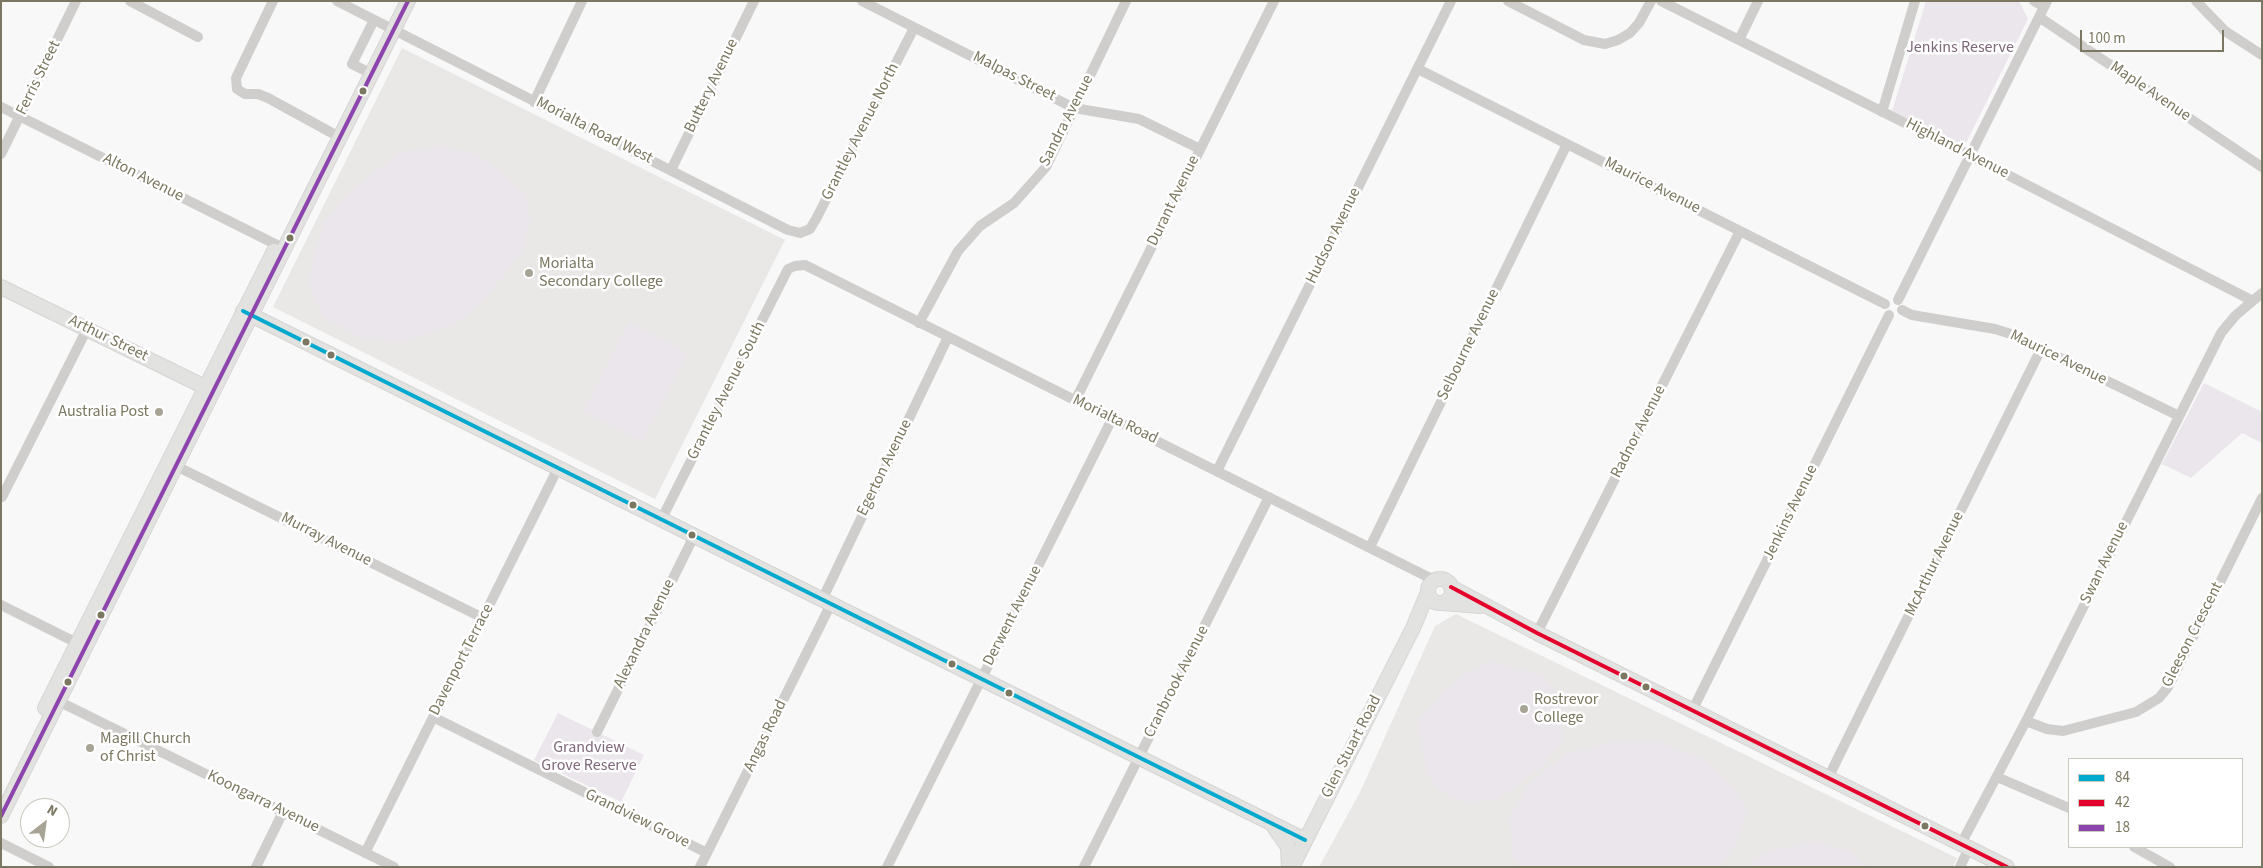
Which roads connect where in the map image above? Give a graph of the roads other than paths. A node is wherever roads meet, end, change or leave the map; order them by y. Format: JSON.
{"nodes":[{"id":1,"x":76,"y":1,"type":"edge"},
{"id":2,"x":130,"y":1,"type":"edge"},
{"id":3,"x":273,"y":1,"type":"edge"},
{"id":4,"x":337,"y":1,"type":"edge"},
{"id":5,"x":397,"y":1,"type":"edge"},
{"id":6,"x":408,"y":1,"type":"edge"},
{"id":7,"x":582,"y":1,"type":"edge"},
{"id":8,"x":754,"y":1,"type":"edge"},
{"id":9,"x":862,"y":1,"type":"edge"},
{"id":10,"x":1126,"y":1,"type":"edge"},
{"id":11,"x":1274,"y":1,"type":"edge"},
{"id":12,"x":1451,"y":1,"type":"edge"},
{"id":13,"x":1508,"y":1,"type":"edge"},
{"id":14,"x":1651,"y":1,"type":"edge"},
{"id":15,"x":1661,"y":1,"type":"edge"},
{"id":16,"x":1758,"y":1,"type":"edge"},
{"id":17,"x":1915,"y":1,"type":"edge"},
{"id":18,"x":2034,"y":1,"type":"edge"},
{"id":19,"x":2196,"y":1,"type":"edge"},
{"id":20,"x":2045,"y":4,"type":"edge"},
{"id":21,"x":2038,"y":17,"type":"junction"},
{"id":22,"x":384,"y":25,"type":"junction"},
{"id":23,"x":914,"y":28,"type":"junction"},
{"id":24,"x":198,"y":37,"type":"dead end"},
{"id":25,"x":1739,"y":40,"type":"junction"},
{"id":26,"x":2262,"y":55,"type":"edge"},
{"id":27,"x":1418,"y":68,"type":"junction"},
{"id":28,"x":534,"y":102,"type":"junction"},
{"id":29,"x":1,"y":107,"type":"edge"},
{"id":30,"x":1074,"y":108,"type":"junction"},
{"id":31,"x":1882,"y":112,"type":"junction"},
{"id":32,"x":20,"y":116,"type":"junction"},
{"id":33,"x":332,"y":134,"type":"junction"},
{"id":34,"x":1567,"y":144,"type":"junction"},
{"id":35,"x":1200,"y":149,"type":"junction"},
{"id":36,"x":1,"y":154,"type":"edge"},
{"id":37,"x":1969,"y":155,"type":"junction"},
{"id":38,"x":2262,"y":167,"type":"edge"},
{"id":39,"x":671,"y":170,"type":"junction"},
{"id":40,"x":1740,"y":231,"type":"junction"},
{"id":41,"x":804,"y":232,"type":"joint"},
{"id":42,"x":281,"y":247,"type":"junction"},
{"id":43,"x":795,"y":266,"type":"joint"},
{"id":44,"x":1,"y":287,"type":"edge"},
{"id":45,"x":2262,"y":293,"type":"edge"},
{"id":46,"x":1898,"y":300,"type":"junction"},
{"id":47,"x":2251,"y":300,"type":"junction"},
{"id":48,"x":1885,"y":304,"type":"junction"},
{"id":49,"x":1902,"y":310,"type":"junction"},
{"id":50,"x":248,"y":314,"type":"junction"},
{"id":51,"x":1889,"y":315,"type":"junction"},
{"id":52,"x":920,"y":323,"type":"junction"},
{"id":53,"x":87,"y":329,"type":"junction"},
{"id":54,"x":948,"y":337,"type":"junction"},
{"id":55,"x":2041,"y":349,"type":"junction"},
{"id":56,"x":209,"y":389,"type":"junction"},
{"id":57,"x":1075,"y":401,"type":"junction"},
{"id":58,"x":2179,"y":416,"type":"junction"},
{"id":59,"x":1112,"y":419,"type":"junction"},
{"id":60,"x":172,"y":464,"type":"junction"},
{"id":61,"x":558,"y":468,"type":"junction"},
{"id":62,"x":1217,"y":471,"type":"junction"},
{"id":63,"x":2,"y":497,"type":"edge"},
{"id":64,"x":1269,"y":497,"type":"junction"},
{"id":65,"x":2262,"y":498,"type":"edge"},
{"id":66,"x":662,"y":520,"type":"junction"},
{"id":67,"x":694,"y":536,"type":"junction"},
{"id":68,"x":1370,"y":547,"type":"junction"},
{"id":69,"x":1431,"y":586,"type":"junction"},
{"id":70,"x":1451,"y":587,"type":"junction"},
{"id":71,"x":827,"y":602,"type":"junction"},
{"id":72,"x":1440,"y":603,"type":"junction"},
{"id":73,"x":1,"y":605,"type":"edge"},
{"id":74,"x":1486,"y":607,"type":"junction"},
{"id":75,"x":483,"y":618,"type":"junction"},
{"id":76,"x":1413,"y":628,"type":"junction"},
{"id":77,"x":1537,"y":633,"type":"junction"},
{"id":78,"x":82,"y":645,"type":"junction"},
{"id":79,"x":981,"y":679,"type":"junction"},
{"id":80,"x":55,"y":699,"type":"junction"},
{"id":81,"x":1692,"y":710,"type":"junction"},
{"id":82,"x":433,"y":717,"type":"junction"},
{"id":83,"x":2026,"y":721,"type":"junction"},
{"id":84,"x":597,"y":732,"type":"dead end"},
{"id":85,"x":1139,"y":758,"type":"junction"},
{"id":86,"x":1997,"y":777,"type":"junction"},
{"id":87,"x":1828,"y":778,"type":"junction"},
{"id":88,"x":1,"y":796,"type":"edge"},
{"id":89,"x":2068,"y":808,"type":"edge"},
{"id":90,"x":283,"y":812,"type":"junction"},
{"id":91,"x":1,"y":816,"type":"edge"},
{"id":92,"x":1270,"y":823,"type":"junction"},
{"id":93,"x":1305,"y":840,"type":"junction"},
{"id":94,"x":1,"y":843,"type":"edge"},
{"id":95,"x":1965,"y":846,"type":"junction"},
{"id":96,"x":2136,"y":848,"type":"edge"},
{"id":97,"x":365,"y":852,"type":"junction"},
{"id":98,"x":707,"y":853,"type":"junction"},
{"id":99,"x":49,"y":867,"type":"edge"},
{"id":100,"x":256,"y":867,"type":"edge"},
{"id":101,"x":394,"y":867,"type":"edge"},
{"id":102,"x":700,"y":867,"type":"edge"},
{"id":103,"x":887,"y":867,"type":"edge"},
{"id":104,"x":1084,"y":867,"type":"edge"},
{"id":105,"x":1290,"y":867,"type":"edge"},
{"id":106,"x":1960,"y":867,"type":"edge"},
{"id":107,"x":2006,"y":867,"type":"edge"},
{"id":108,"x":2170,"y":867,"type":"edge"}],
"edges":[{"from":1,"to":32,"type":"street","name":"Ferris Street"},
{"from":2,"to":24,"type":"street"},
{"from":3,"to":33,"type":"street"},
{"from":4,"to":22,"type":"street","name":"Morialta Road West"},
{"from":5,"to":22,"type":"main road"},
{"from":6,"to":22,"type":"main road"},
{"from":7,"to":28,"type":"street"},
{"from":8,"to":39,"type":"street","name":"Buttery Avenue"},
{"from":9,"to":23,"type":"street","name":"Malpas Street"},
{"from":10,"to":30,"type":"street","name":"Sandra Avenue"},
{"from":11,"to":35,"type":"street","name":"Durant Avenue"},
{"from":12,"to":27,"type":"street","name":"Hudson Avenue"},
{"from":13,"to":14,"type":"street"},
{"from":15,"to":25,"type":"street","name":"Highland Avenue"},
{"from":16,"to":25,"type":"street"},
{"from":17,"to":31,"type":"street"},
{"from":18,"to":20,"type":"street"},
{"from":19,"to":26,"type":"street"},
{"from":20,"to":21,"type":"street"},
{"from":21,"to":37,"type":"street"},
{"from":21,"to":38,"type":"street","name":"Maple Avenue"},
{"from":22,"to":28,"type":"street","name":"Morialta Road West"},
{"from":22,"to":33,"type":"main road"},
{"from":22,"to":42,"type":"main road"},
{"from":23,"to":30,"type":"street","name":"Malpas Street"},
{"from":23,"to":41,"type":"street","name":"Grantley Avenue North"},
{"from":25,"to":31,"type":"street","name":"Highland Avenue"},
{"from":27,"to":34,"type":"street","name":"Maurice Avenue"},
{"from":27,"to":62,"type":"street","name":"Hudson Avenue"},
{"from":28,"to":39,"type":"street","name":"Morialta Road West"},
{"from":29,"to":32,"type":"street","name":"Alton Avenue"},
{"from":30,"to":35,"type":"street","name":"Malpas Street"},
{"from":30,"to":52,"type":"street","name":"Sandra Avenue"},
{"from":31,"to":37,"type":"street","name":"Highland Avenue"},
{"from":32,"to":36,"type":"street","name":"Ferris Street"},
{"from":32,"to":42,"type":"street","name":"Alton Avenue"},
{"from":33,"to":42,"type":"main road"},
{"from":34,"to":40,"type":"street","name":"Maurice Avenue"},
{"from":34,"to":68,"type":"street","name":"Selbourne Avenue"},
{"from":35,"to":57,"type":"street","name":"Durant Avenue"},
{"from":37,"to":46,"type":"street"},
{"from":37,"to":47,"type":"street","name":"Highland Avenue"},
{"from":39,"to":41,"type":"street","name":"Morialta Road West"},
{"from":40,"to":48,"type":"street","name":"Maurice Avenue"},
{"from":40,"to":77,"type":"street","name":"Radnor Avenue"},
{"from":42,"to":50,"type":"main road"},
{"from":43,"to":52,"type":"street","name":"Morialta Road"},
{"from":43,"to":66,"type":"street","name":"Grantley Avenue South"},
{"from":44,"to":53,"type":"main road","name":"Arthur Street"},
{"from":45,"to":47,"type":"street","name":"Swan Avenue"},
{"from":46,"to":48,"type":"street"},
{"from":46,"to":49,"type":"street"},
{"from":47,"to":58,"type":"street","name":"Swan Avenue"},
{"from":48,"to":51,"type":"street"},
{"from":49,"to":51,"type":"street"},
{"from":49,"to":55,"type":"street","name":"Maurice Avenue"},
{"from":50,"to":56,"type":"main road"},
{"from":50,"to":61,"type":"main road"},
{"from":51,"to":81,"type":"street","name":"Jenkins Avenue"},
{"from":52,"to":54,"type":"street","name":"Morialta Road"},
{"from":53,"to":56,"type":"main road","name":"Arthur Street"},
{"from":53,"to":63,"type":"street"},
{"from":54,"to":57,"type":"street","name":"Morialta Road"},
{"from":54,"to":71,"type":"street","name":"Egerton Avenue"},
{"from":55,"to":58,"type":"street","name":"Maurice Avenue"},
{"from":55,"to":87,"type":"street","name":"McArthur Avenue"},
{"from":56,"to":60,"type":"main road"},
{"from":57,"to":59,"type":"street","name":"Morialta Road"},
{"from":58,"to":83,"type":"street","name":"Swan Avenue"},
{"from":59,"to":62,"type":"street","name":"Morialta Road"},
{"from":59,"to":79,"type":"street","name":"Derwent Avenue"},
{"from":60,"to":75,"type":"street","name":"Murray Avenue"},
{"from":60,"to":78,"type":"main road"},
{"from":61,"to":66,"type":"main road"},
{"from":61,"to":75,"type":"street","name":"Davenport Terrace"},
{"from":62,"to":64,"type":"street","name":"Morialta Road"},
{"from":64,"to":68,"type":"street","name":"Morialta Road"},
{"from":64,"to":85,"type":"street","name":"Cranbrook Avenue"},
{"from":65,"to":83,"type":"street","name":"Gleeson Crescent"},
{"from":66,"to":67,"type":"main road"},
{"from":67,"to":71,"type":"main road"},
{"from":67,"to":84,"type":"street","name":"Alexandra Avenue"},
{"from":68,"to":69,"type":"street","name":"Morialta Road"},
{"from":69,"to":70,"type":"main road"},
{"from":69,"to":72,"type":"main road"},
{"from":69,"to":76,"type":"main road","name":"Glen Stuart Road"},
{"from":70,"to":72,"type":"main road"},
{"from":70,"to":74,"type":"main road"},
{"from":71,"to":79,"type":"main road"},
{"from":71,"to":98,"type":"street","name":"Angas Road"},
{"from":72,"to":74,"type":"main road"},
{"from":72,"to":76,"type":"main road","name":"Glen Stuart Road"},
{"from":73,"to":78,"type":"street"},
{"from":74,"to":77,"type":"main road"},
{"from":75,"to":82,"type":"street","name":"Davenport Terrace"},
{"from":76,"to":93,"type":"main road","name":"Glen Stuart Road"},
{"from":77,"to":81,"type":"main road"},
{"from":78,"to":80,"type":"main road"},
{"from":79,"to":85,"type":"main road"},
{"from":79,"to":103,"type":"street","name":"Derwent Avenue"},
{"from":80,"to":88,"type":"main road"},
{"from":80,"to":90,"type":"street","name":"Koongarra Avenue"},
{"from":80,"to":91,"type":"main road"},
{"from":81,"to":87,"type":"main road"},
{"from":82,"to":97,"type":"street","name":"Davenport Terrace"},
{"from":82,"to":98,"type":"street","name":"Grandview Grove"},
{"from":83,"to":86,"type":"street","name":"Swan Avenue"},
{"from":85,"to":92,"type":"main road"},
{"from":85,"to":104,"type":"street","name":"Cranbrook Avenue"},
{"from":86,"to":89,"type":"street"},
{"from":86,"to":95,"type":"street","name":"Swan Avenue"},
{"from":87,"to":95,"type":"main road"},
{"from":90,"to":97,"type":"street","name":"Koongarra Avenue"},
{"from":90,"to":100,"type":"street"},
{"from":92,"to":93,"type":"main road"},
{"from":92,"to":105,"type":"main road"},
{"from":93,"to":105,"type":"main road","name":"Glen Stuart Road"},
{"from":94,"to":99,"type":"street"},
{"from":95,"to":106,"type":"street","name":"Swan Avenue"},
{"from":95,"to":107,"type":"main road"},
{"from":96,"to":108,"type":"street"},
{"from":97,"to":101,"type":"street","name":"Koongarra Avenue"},
{"from":98,"to":102,"type":"street","name":"Angas Road"}]}
